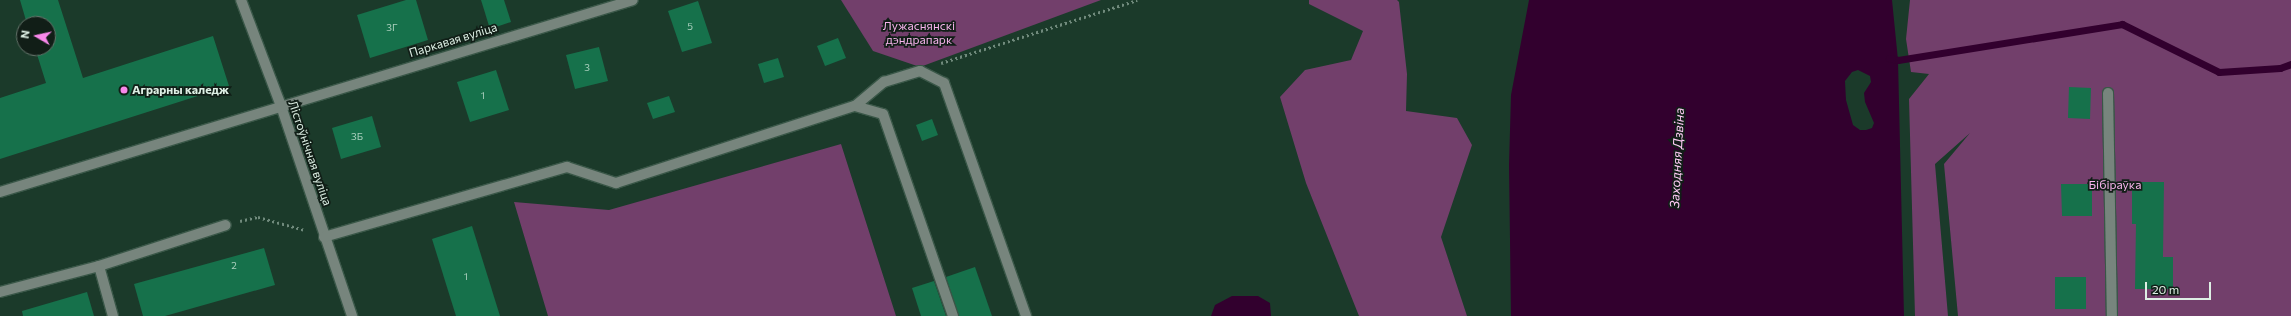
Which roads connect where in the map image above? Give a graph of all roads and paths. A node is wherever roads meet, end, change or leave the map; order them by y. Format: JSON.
{"nodes":[{"id":1,"x":241,"y":0,"type":"edge"},
{"id":2,"x":633,"y":0,"type":"edge"},
{"id":3,"x":1137,"y":0,"type":"edge"},
{"id":4,"x":920,"y":71,"type":"junction"},
{"id":5,"x":2108,"y":93,"type":"dead end"},
{"id":6,"x":280,"y":106,"type":"junction"},
{"id":7,"x":855,"y":106,"type":"junction"},
{"id":8,"x":0,"y":192,"type":"edge"},
{"id":9,"x":226,"y":225,"type":"joint"},
{"id":10,"x":324,"y":237,"type":"junction"},
{"id":11,"x":99,"y":266,"type":"junction"},
{"id":12,"x":0,"y":292,"type":"edge"},
{"id":13,"x":113,"y":316,"type":"edge"},
{"id":14,"x":352,"y":316,"type":"edge"},
{"id":15,"x":953,"y":316,"type":"edge"},
{"id":16,"x":1026,"y":316,"type":"edge"},
{"id":17,"x":2112,"y":316,"type":"edge"}],
"edges":[{"from":1,"to":6,"type":"street","name":"Лістоўнічная вуліца"},
{"from":2,"to":6,"type":"street","name":"Паркавая вуліца"},
{"from":3,"to":4,"type":"path"},
{"from":4,"to":7,"type":"street"},
{"from":4,"to":16,"type":"street"},
{"from":5,"to":17,"type":"street"},
{"from":6,"to":8,"type":"street","name":"Паркавая вуліца"},
{"from":6,"to":10,"type":"street","name":"Лістоўнічная вуліца"},
{"from":7,"to":10,"type":"street"},
{"from":7,"to":15,"type":"street"},
{"from":9,"to":10,"type":"path"},
{"from":9,"to":11,"type":"street"},
{"from":10,"to":14,"type":"street","name":"Лістоўнічная вуліца"},
{"from":11,"to":12,"type":"street"},
{"from":11,"to":13,"type":"street"}]}
